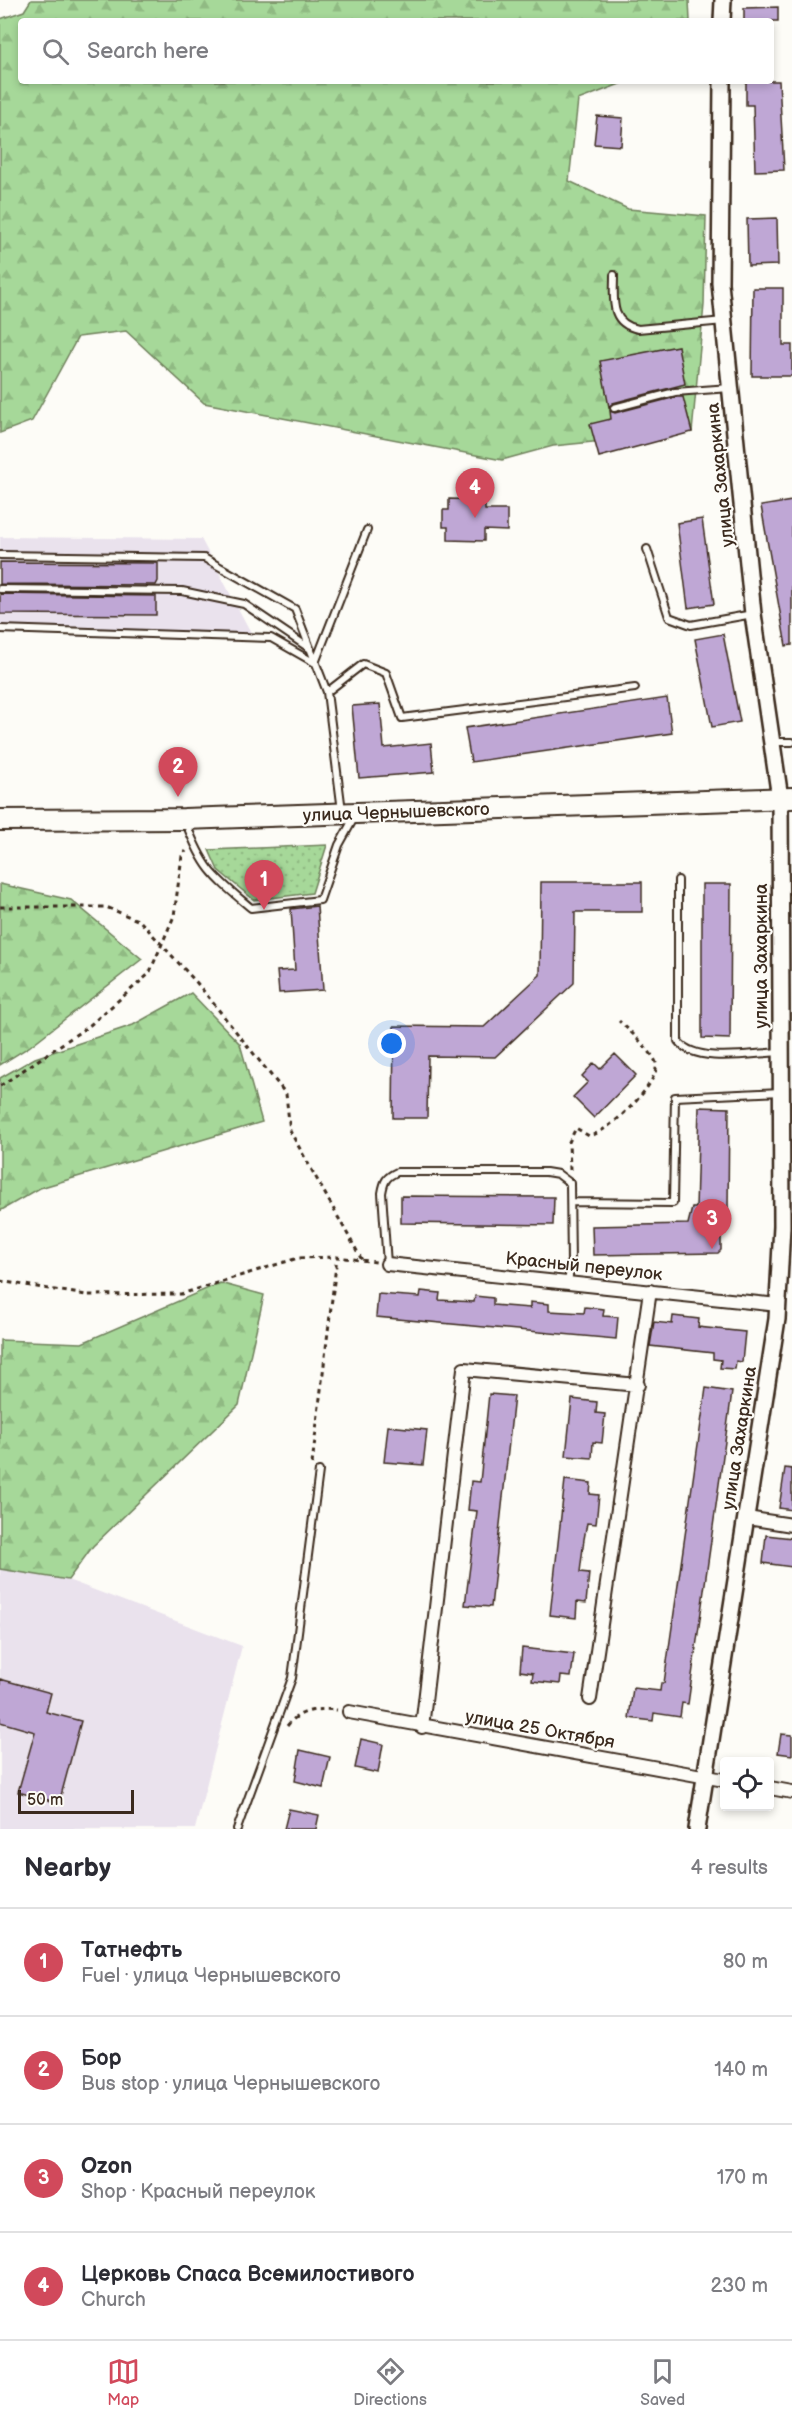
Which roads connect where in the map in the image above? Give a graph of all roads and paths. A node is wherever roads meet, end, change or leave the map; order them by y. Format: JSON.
{"nodes":[{"id":1,"x":723,"y":0,"type":"edge"},
{"id":2,"x":722,"y":18,"type":"edge"},
{"id":3,"x":722,"y":84,"type":"edge"},
{"id":4,"x":614,"y":275,"type":"dead end"},
{"id":5,"x":724,"y":321,"type":"junction"},
{"id":6,"x":731,"y":388,"type":"junction"},
{"id":7,"x":614,"y":408,"type":"dead end"},
{"id":8,"x":368,"y":530,"type":"dead end"},
{"id":9,"x":647,"y":549,"type":"dead end"},
{"id":10,"x":0,"y":555,"type":"edge"},
{"id":11,"x":0,"y":589,"type":"edge"},
{"id":12,"x":753,"y":614,"type":"junction"},
{"id":13,"x":0,"y":630,"type":"edge"},
{"id":14,"x":310,"y":648,"type":"junction"},
{"id":15,"x":315,"y":663,"type":"junction"},
{"id":16,"x":634,"y":688,"type":"dead end"},
{"id":17,"x":327,"y":692,"type":"junction"},
{"id":18,"x":772,"y":742,"type":"junction"},
{"id":19,"x":792,"y":742,"type":"edge"},
{"id":20,"x":786,"y":798,"type":"edge"},
{"id":21,"x":349,"y":814,"type":"junction"},
{"id":22,"x":184,"y":819,"type":"junction"},
{"id":23,"x":0,"y":820,"type":"edge"},
{"id":24,"x":193,"y":843,"type":"junction"},
{"id":25,"x":678,"y":880,"type":"dead end"},
{"id":26,"x":0,"y":907,"type":"edge"},
{"id":27,"x":618,"y":1021,"type":"dead end"},
{"id":28,"x":785,"y":1062,"type":"edge"},
{"id":29,"x":0,"y":1086,"type":"edge"},
{"id":30,"x":781,"y":1092,"type":"junction"},
{"id":31,"x":570,"y":1184,"type":"junction"},
{"id":32,"x":571,"y":1202,"type":"junction"},
{"id":33,"x":337,"y":1257,"type":"junction"},
{"id":34,"x":362,"y":1260,"type":"junction"},
{"id":35,"x":387,"y":1264,"type":"junction"},
{"id":36,"x":0,"y":1281,"type":"edge"},
{"id":37,"x":568,"y":1282,"type":"junction"},
{"id":38,"x":650,"y":1291,"type":"junction"},
{"id":39,"x":778,"y":1305,"type":"junction"},
{"id":40,"x":638,"y":1385,"type":"junction"},
{"id":41,"x":319,"y":1471,"type":"joint"},
{"id":42,"x":747,"y":1518,"type":"junction"},
{"id":43,"x":792,"y":1526,"type":"edge"},
{"id":44,"x":590,"y":1699,"type":"dead end"},
{"id":45,"x":349,"y":1712,"type":"joint"},
{"id":46,"x":422,"y":1727,"type":"junction"},
{"id":47,"x":281,"y":1732,"type":"dead end"},
{"id":48,"x":705,"y":1777,"type":"junction"},
{"id":49,"x":720,"y":1779,"type":"edge"},
{"id":50,"x":774,"y":1789,"type":"edge"},
{"id":51,"x":792,"y":1792,"type":"edge"},
{"id":52,"x":237,"y":1829,"type":"edge"},
{"id":53,"x":697,"y":1829,"type":"edge"}],
"edges":[{"from":1,"to":2,"type":"street"},
{"from":3,"to":5,"type":"street","name":"улица Захаркина"},
{"from":4,"to":5,"type":"lane"},
{"from":5,"to":6,"type":"street","name":"улица Захаркина"},
{"from":6,"to":7,"type":"lane"},
{"from":6,"to":12,"type":"street","name":"улица Захаркина"},
{"from":8,"to":15,"type":"lane"},
{"from":9,"to":12,"type":"lane"},
{"from":10,"to":14,"type":"lane"},
{"from":11,"to":14,"type":"lane"},
{"from":12,"to":18,"type":"street","name":"улица Захаркина"},
{"from":13,"to":15,"type":"lane"},
{"from":14,"to":15,"type":"lane"},
{"from":15,"to":17,"type":"lane"},
{"from":16,"to":17,"type":"lane"},
{"from":17,"to":21,"type":"lane"},
{"from":18,"to":19,"type":"lane"},
{"from":18,"to":20,"type":"street","name":"улица Захаркина"},
{"from":20,"to":21,"type":"main road","name":"улица Чернышевского"},
{"from":20,"to":28,"type":"street","name":"улица Захаркина"},
{"from":21,"to":22,"type":"main road","name":"улица Чернышевского"},
{"from":21,"to":24,"type":"lane"},
{"from":22,"to":23,"type":"main road","name":"улица Чернышевского"},
{"from":22,"to":24,"type":"lane"},
{"from":24,"to":29,"type":"path"},
{"from":25,"to":28,"type":"lane"},
{"from":26,"to":34,"type":"path"},
{"from":27,"to":31,"type":"path"},
{"from":28,"to":30,"type":"street","name":"улица Захаркина"},
{"from":30,"to":32,"type":"lane"},
{"from":30,"to":39,"type":"street","name":"улица Захаркина"},
{"from":31,"to":32,"type":"lane"},
{"from":31,"to":35,"type":"lane"},
{"from":32,"to":37,"type":"lane"},
{"from":33,"to":34,"type":"path"},
{"from":33,"to":36,"type":"path"},
{"from":33,"to":41,"type":"path"},
{"from":34,"to":35,"type":"path"},
{"from":35,"to":37,"type":"street","name":"Красный переулок"},
{"from":37,"to":38,"type":"street","name":"Красный переулок"},
{"from":38,"to":39,"type":"street","name":"Красный переулок"},
{"from":38,"to":40,"type":"street"},
{"from":39,"to":42,"type":"street","name":"улица Захаркина"},
{"from":40,"to":44,"type":"street"},
{"from":40,"to":46,"type":"street"},
{"from":41,"to":52,"type":"lane"},
{"from":42,"to":43,"type":"street"},
{"from":42,"to":48,"type":"street","name":"улица Захаркина"},
{"from":45,"to":46,"type":"street","name":"улица 25 Октября"},
{"from":45,"to":47,"type":"path"},
{"from":46,"to":48,"type":"street","name":"улица 25 Октября"},
{"from":48,"to":49,"type":"street","name":"улица 25 Октября"},
{"from":48,"to":53,"type":"street","name":"улица Захаркина"},
{"from":50,"to":51,"type":"street"}]}
